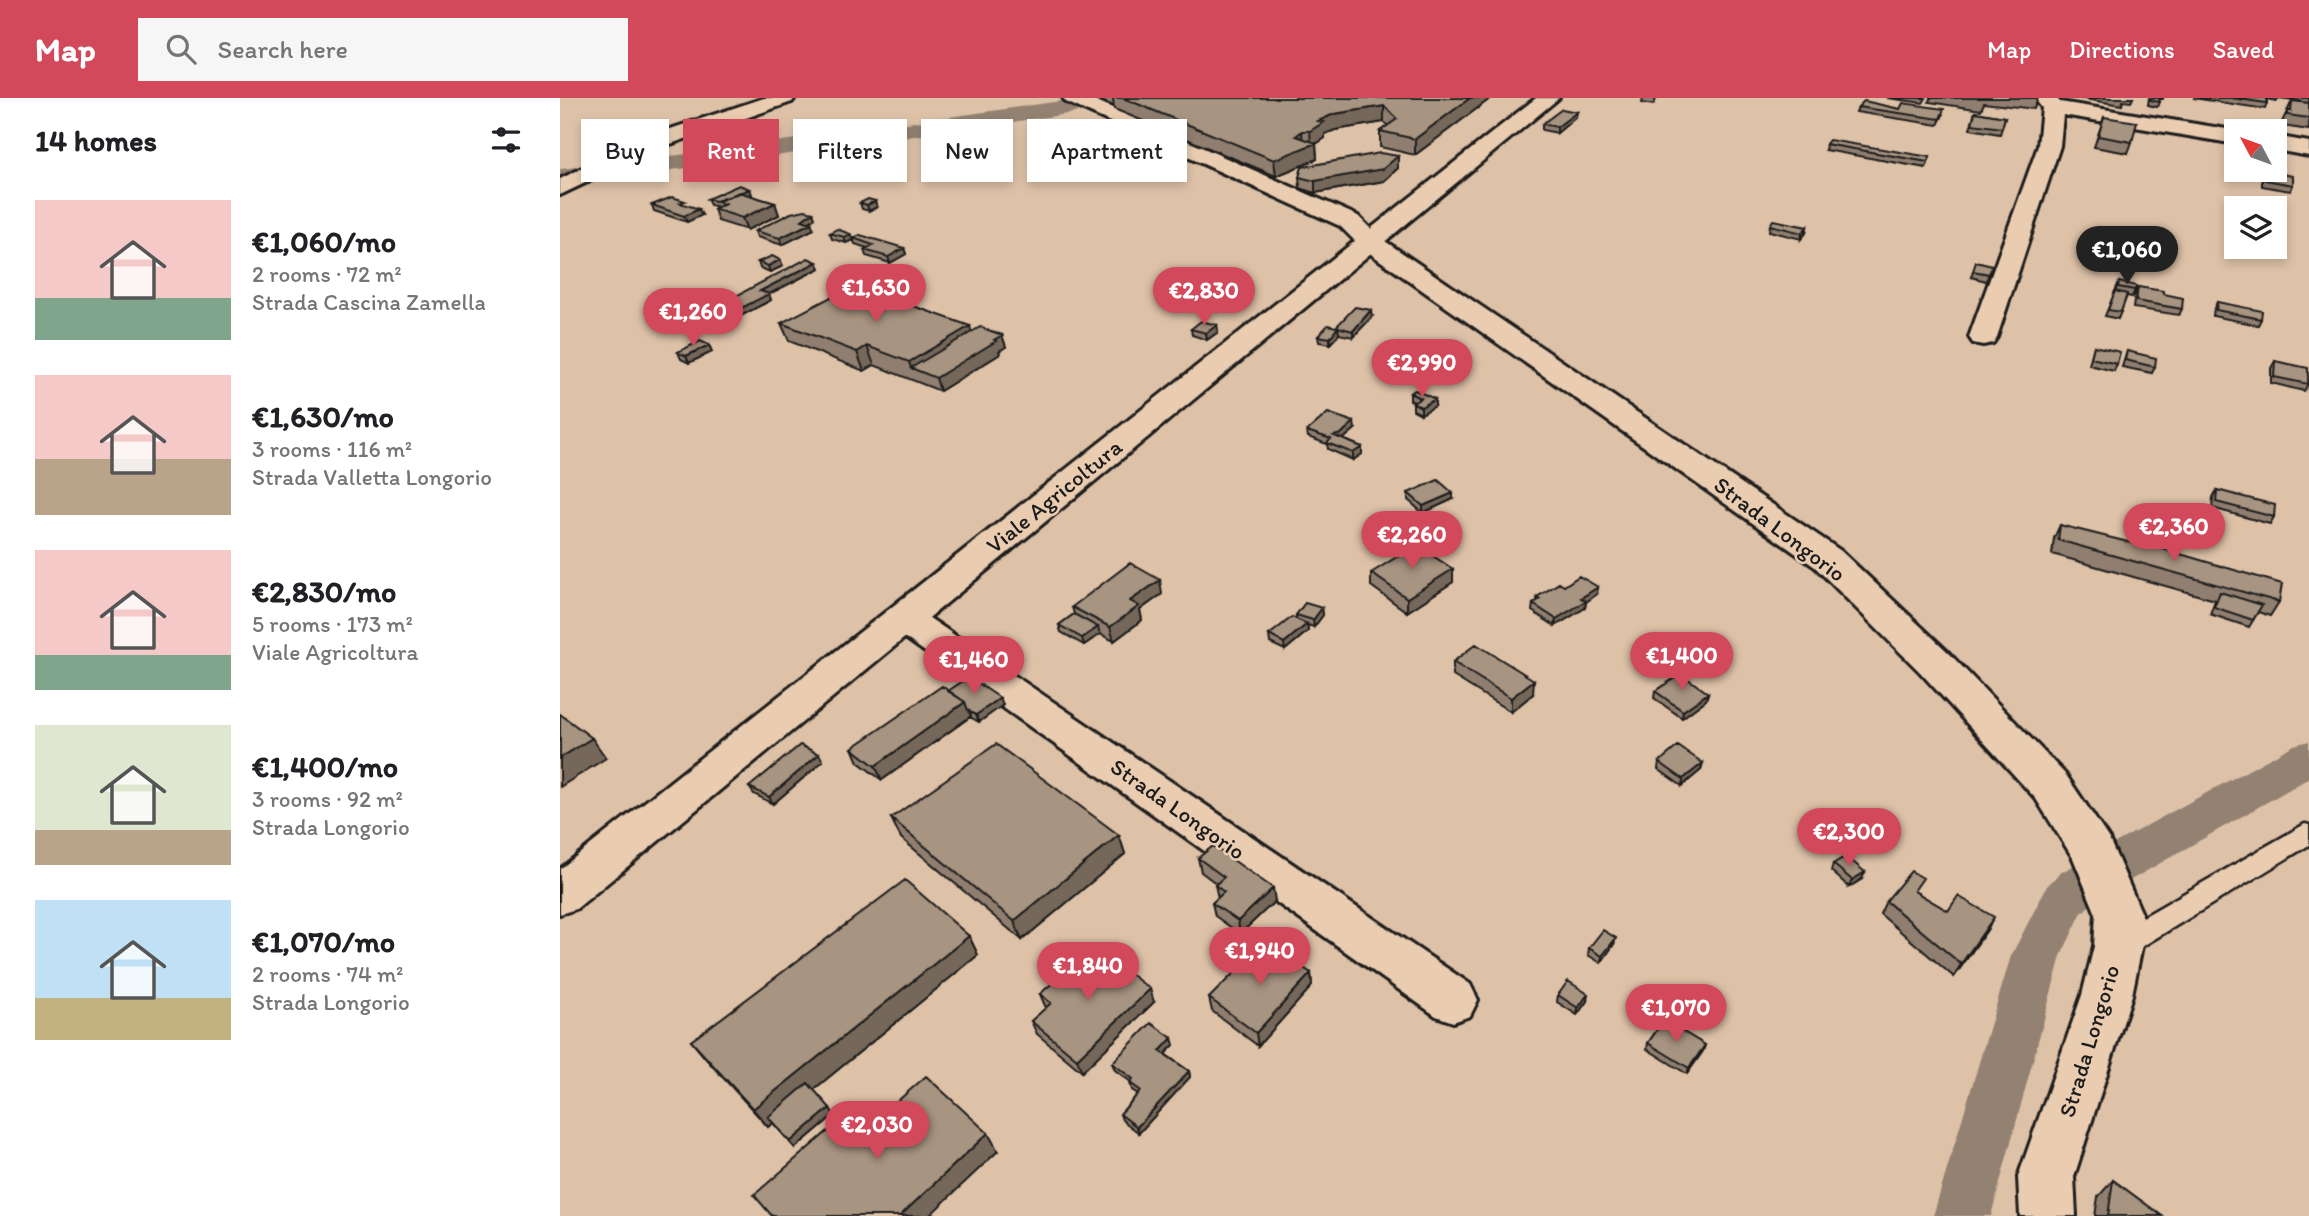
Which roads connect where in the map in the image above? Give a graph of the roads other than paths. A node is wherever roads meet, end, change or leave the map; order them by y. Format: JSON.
{"nodes":[{"id":1,"x":785,"y":98,"type":"edge"},
{"id":2,"x":1073,"y":98,"type":"edge"},
{"id":3,"x":1549,"y":98,"type":"edge"},
{"id":4,"x":2049,"y":103,"type":"edge"},
{"id":5,"x":2224,"y":135,"type":"edge"},
{"id":6,"x":2287,"y":145,"type":"edge"},
{"id":7,"x":2309,"y":149,"type":"edge"},
{"id":8,"x":570,"y":183,"type":"edge"},
{"id":9,"x":1370,"y":242,"type":"junction"},
{"id":10,"x":1983,"y":337,"type":"dead end"},
{"id":11,"x":903,"y":618,"type":"junction"},
{"id":12,"x":2305,"y":834,"type":"dead end"},
{"id":13,"x":560,"y":895,"type":"edge"},
{"id":14,"x":2118,"y":946,"type":"junction"},
{"id":15,"x":1453,"y":1000,"type":"dead end"},
{"id":16,"x":2048,"y":1216,"type":"edge"}],
"edges":[{"from":1,"to":8,"type":"street"},
{"from":2,"to":9,"type":"street","name":"Strada Longorio"},
{"from":3,"to":9,"type":"street","name":"Viale Agricoltura"},
{"from":4,"to":5,"type":"street"},
{"from":4,"to":10,"type":"street"},
{"from":6,"to":7,"type":"street"},
{"from":9,"to":11,"type":"street","name":"Viale Agricoltura"},
{"from":9,"to":14,"type":"street","name":"Strada Longorio"},
{"from":11,"to":13,"type":"street","name":"Viale Agricoltura"},
{"from":11,"to":15,"type":"street","name":"Strada Longorio"},
{"from":12,"to":14,"type":"lane"},
{"from":14,"to":16,"type":"street","name":"Strada Longorio"}]}
